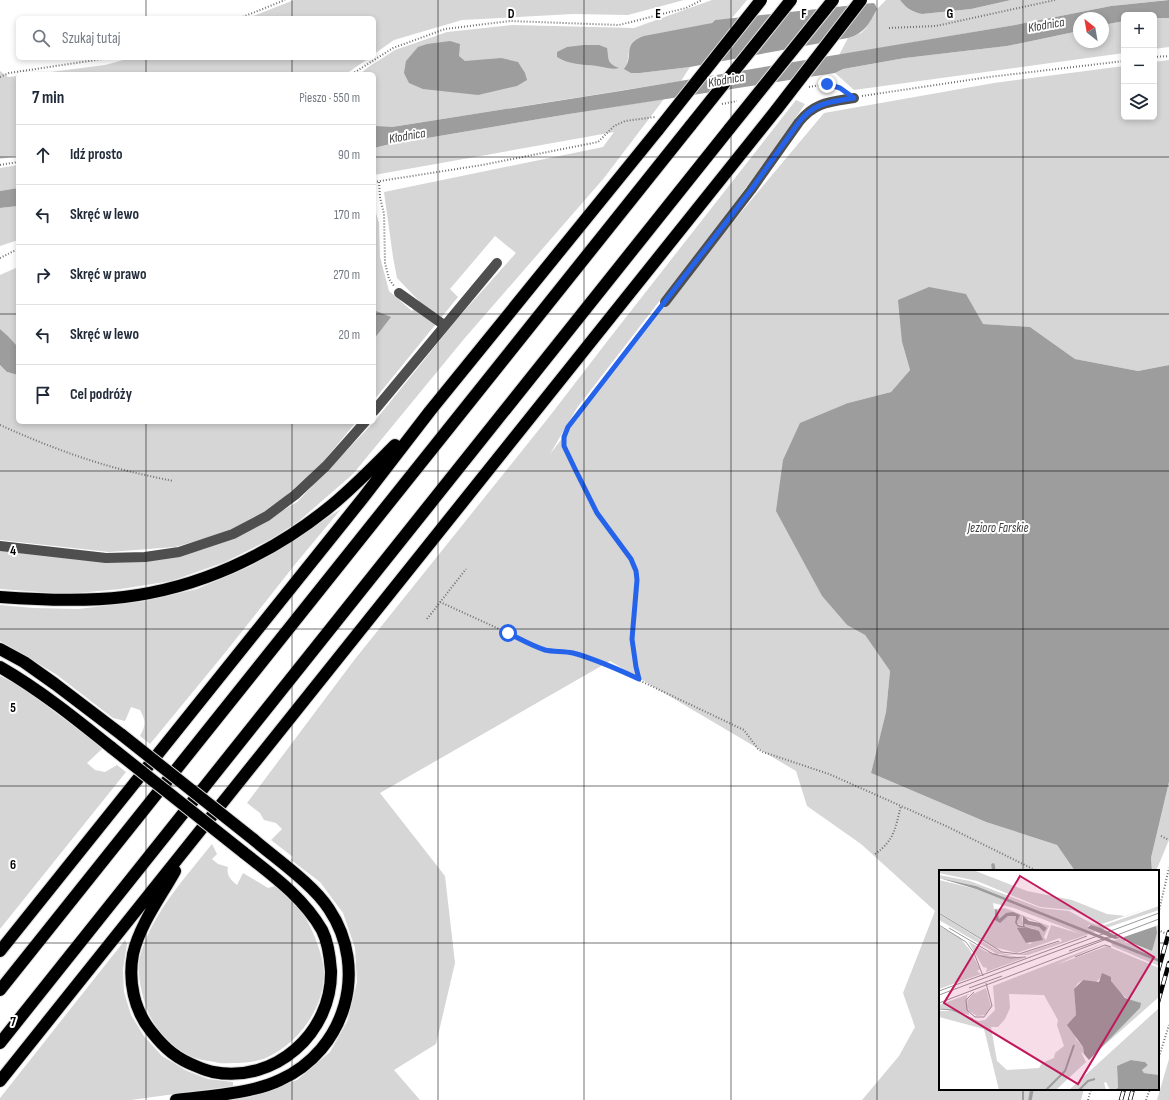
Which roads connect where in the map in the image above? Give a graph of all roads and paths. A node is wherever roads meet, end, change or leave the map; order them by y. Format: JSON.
{"nodes":[{"id":1,"x":285,"y":0,"type":"edge"},
{"id":2,"x":702,"y":0,"type":"edge"},
{"id":3,"x":761,"y":0,"type":"edge"},
{"id":4,"x":791,"y":0,"type":"edge"},
{"id":5,"x":833,"y":0,"type":"edge"},
{"id":6,"x":861,"y":0,"type":"edge"},
{"id":7,"x":1055,"y":0,"type":"edge"},
{"id":8,"x":245,"y":16,"type":"edge"},
{"id":9,"x":889,"y":28,"type":"dead end"},
{"id":10,"x":1169,"y":56,"type":"edge"},
{"id":11,"x":1157,"y":58,"type":"edge"},
{"id":12,"x":376,"y":59,"type":"edge"},
{"id":13,"x":96,"y":60,"type":"edge"},
{"id":14,"x":374,"y":60,"type":"edge"},
{"id":15,"x":1121,"y":61,"type":"edge"},
{"id":16,"x":355,"y":72,"type":"edge"},
{"id":17,"x":0,"y":77,"type":"edge"},
{"id":18,"x":804,"y":88,"type":"dead end"},
{"id":19,"x":854,"y":98,"type":"junction"},
{"id":20,"x":742,"y":100,"type":"dead end"},
{"id":21,"x":719,"y":104,"type":"dead end"},
{"id":22,"x":658,"y":116,"type":"dead end"},
{"id":23,"x":16,"y":162,"type":"edge"},
{"id":24,"x":0,"y":165,"type":"edge"},
{"id":25,"x":379,"y":182,"type":"joint"},
{"id":26,"x":16,"y":250,"type":"edge"},
{"id":27,"x":0,"y":258,"type":"edge"},
{"id":28,"x":497,"y":263,"type":"dead end"},
{"id":29,"x":399,"y":293,"type":"joint"},
{"id":30,"x":664,"y":302,"type":"joint"},
{"id":31,"x":444,"y":325,"type":"junction"},
{"id":32,"x":376,"y":409,"type":"edge"},
{"id":33,"x":430,"y":411,"type":"junction"},
{"id":34,"x":363,"y":424,"type":"edge"},
{"id":35,"x":0,"y":425,"type":"edge"},
{"id":36,"x":173,"y":481,"type":"dead end"},
{"id":37,"x":0,"y":546,"type":"edge"},
{"id":38,"x":466,"y":569,"type":"dead end"},
{"id":39,"x":0,"y":597,"type":"edge"},
{"id":40,"x":440,"y":602,"type":"junction"},
{"id":41,"x":427,"y":619,"type":"dead end"},
{"id":42,"x":0,"y":649,"type":"edge"},
{"id":43,"x":0,"y":667,"type":"edge"},
{"id":44,"x":639,"y":679,"type":"junction"},
{"id":45,"x":901,"y":806,"type":"junction"},
{"id":46,"x":198,"y":833,"type":"junction"},
{"id":47,"x":1161,"y":836,"type":"dead end"},
{"id":48,"x":1169,"y":840,"type":"edge"},
{"id":49,"x":875,"y":854,"type":"dead end"},
{"id":50,"x":1169,"y":868,"type":"edge"},
{"id":51,"x":1035,"y":870,"type":"edge"},
{"id":52,"x":1159,"y":911,"type":"edge"},
{"id":53,"x":1159,"y":930,"type":"edge"},
{"id":54,"x":1169,"y":935,"type":"edge"},
{"id":55,"x":0,"y":951,"type":"edge"},
{"id":56,"x":0,"y":990,"type":"edge"},
{"id":57,"x":1169,"y":1025,"type":"edge"},
{"id":58,"x":0,"y":1043,"type":"edge"},
{"id":59,"x":1159,"y":1057,"type":"edge"},
{"id":60,"x":0,"y":1081,"type":"edge"},
{"id":61,"x":1091,"y":1090,"type":"edge"},
{"id":62,"x":1150,"y":1090,"type":"edge"},
{"id":63,"x":176,"y":1100,"type":"edge"},
{"id":64,"x":1088,"y":1100,"type":"edge"},
{"id":65,"x":1146,"y":1100,"type":"edge"}],
"edges":[{"from":1,"to":8,"type":"path"},
{"from":2,"to":12,"type":"path"},
{"from":3,"to":33,"type":"highway","bridge":true},
{"from":4,"to":56,"type":"highway","bridge":true},
{"from":5,"to":58,"type":"highway","bridge":true},
{"from":6,"to":46,"type":"highway","bridge":true},
{"from":7,"to":9,"type":"path"},
{"from":10,"to":11,"type":"path"},
{"from":13,"to":17,"type":"path"},
{"from":14,"to":16,"type":"path"},
{"from":15,"to":19,"type":"path"},
{"from":18,"to":19,"type":"path"},
{"from":19,"to":30,"type":"lane"},
{"from":20,"to":21,"type":"path"},
{"from":22,"to":25,"type":"path"},
{"from":23,"to":24,"type":"path"},
{"from":25,"to":29,"type":"path"},
{"from":26,"to":27,"type":"path"},
{"from":28,"to":31,"type":"lane"},
{"from":29,"to":31,"type":"lane"},
{"from":30,"to":44,"type":"path"},
{"from":31,"to":32,"type":"lane"},
{"from":33,"to":39,"type":"highway"},
{"from":33,"to":55,"type":"highway"},
{"from":34,"to":37,"type":"lane"},
{"from":35,"to":36,"type":"path"},
{"from":38,"to":40,"type":"path"},
{"from":40,"to":41,"type":"path"},
{"from":40,"to":44,"type":"path"},
{"from":42,"to":63,"type":"highway","bridge":true},
{"from":43,"to":46,"type":"highway","bridge":true},
{"from":44,"to":45,"type":"path"},
{"from":45,"to":49,"type":"path"},
{"from":45,"to":51,"type":"path"},
{"from":46,"to":60,"type":"highway"},
{"from":47,"to":48,"type":"path"},
{"from":50,"to":52,"type":"path"},
{"from":53,"to":54,"type":"path"},
{"from":57,"to":59,"type":"path"},
{"from":61,"to":64,"type":"path"},
{"from":62,"to":65,"type":"path"}]}
